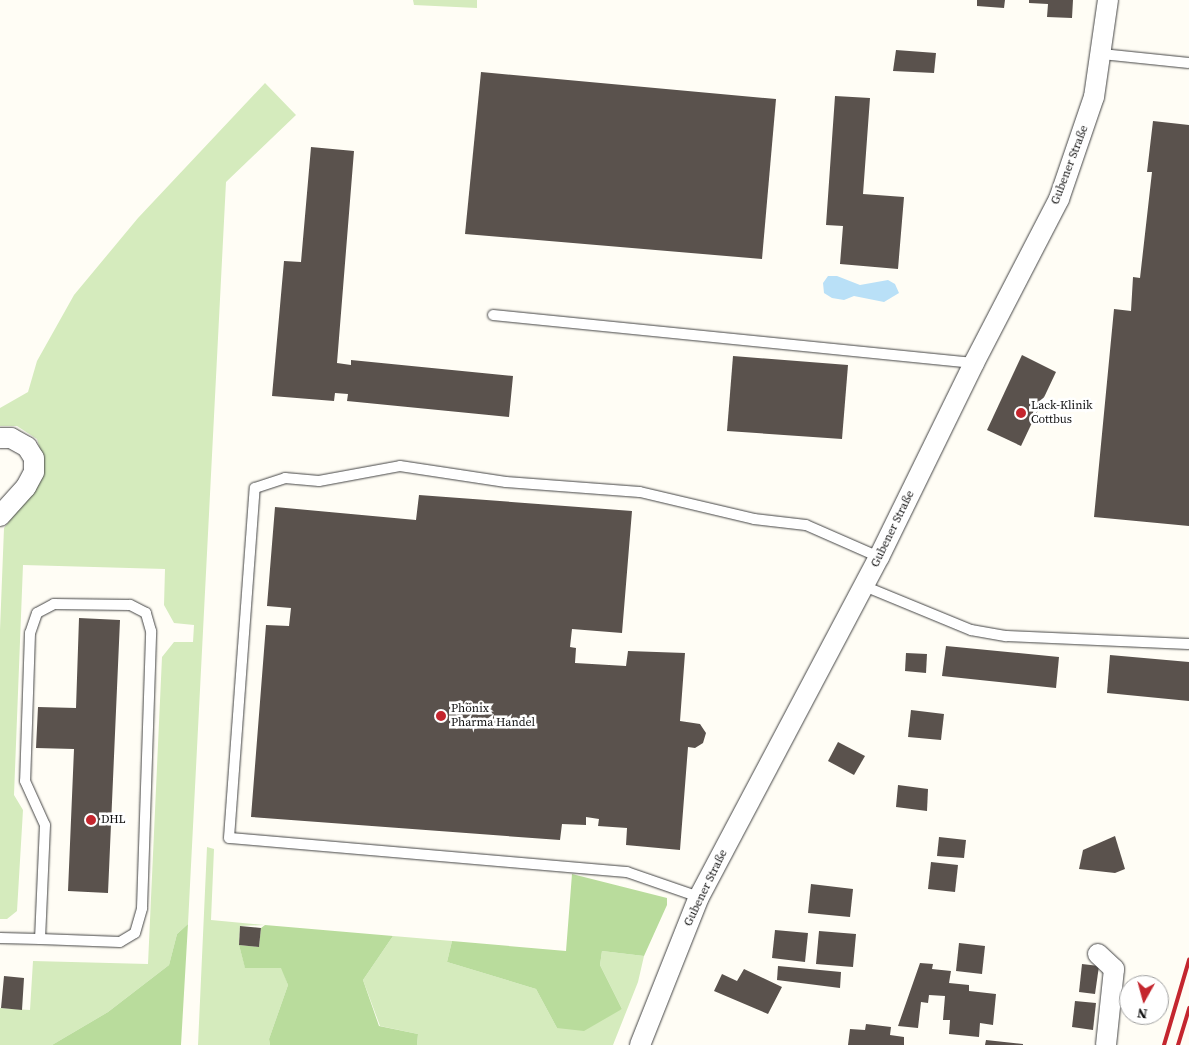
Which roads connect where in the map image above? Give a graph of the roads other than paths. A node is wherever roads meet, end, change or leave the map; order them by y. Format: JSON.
{"nodes":[{"id":1,"x":1108,"y":0,"type":"edge"},
{"id":2,"x":1102,"y":54,"type":"junction"},
{"id":3,"x":1189,"y":63,"type":"edge"},
{"id":4,"x":493,"y":315,"type":"dead end"},
{"id":5,"x":974,"y":363,"type":"junction"},
{"id":6,"x":0,"y":438,"type":"edge"},
{"id":7,"x":0,"y":516,"type":"edge"},
{"id":8,"x":879,"y":557,"type":"junction"},
{"id":9,"x":864,"y":586,"type":"junction"},
{"id":10,"x":1189,"y":644,"type":"edge"},
{"id":11,"x":700,"y":897,"type":"junction"},
{"id":12,"x":0,"y":938,"type":"edge"},
{"id":13,"x":40,"y":939,"type":"junction"},
{"id":14,"x":1098,"y":954,"type":"dead end"},
{"id":15,"x":640,"y":1045,"type":"edge"},
{"id":16,"x":1106,"y":1045,"type":"edge"}],
"edges":[{"from":1,"to":2,"type":"street","name":"Gubener Straße"},
{"from":2,"to":3,"type":"lane"},
{"from":2,"to":5,"type":"street","name":"Gubener Straße"},
{"from":4,"to":5,"type":"lane"},
{"from":5,"to":8,"type":"street","name":"Gubener Straße"},
{"from":6,"to":7,"type":"street"},
{"from":8,"to":9,"type":"street","name":"Gubener Straße"},
{"from":8,"to":11,"type":"lane"},
{"from":9,"to":10,"type":"lane"},
{"from":9,"to":11,"type":"street","name":"Gubener Straße"},
{"from":11,"to":15,"type":"street","name":"Gubener Straße"},
{"from":12,"to":13,"type":"lane"},
{"from":13,"to":13,"type":"lane"},
{"from":14,"to":16,"type":"street"}]}
